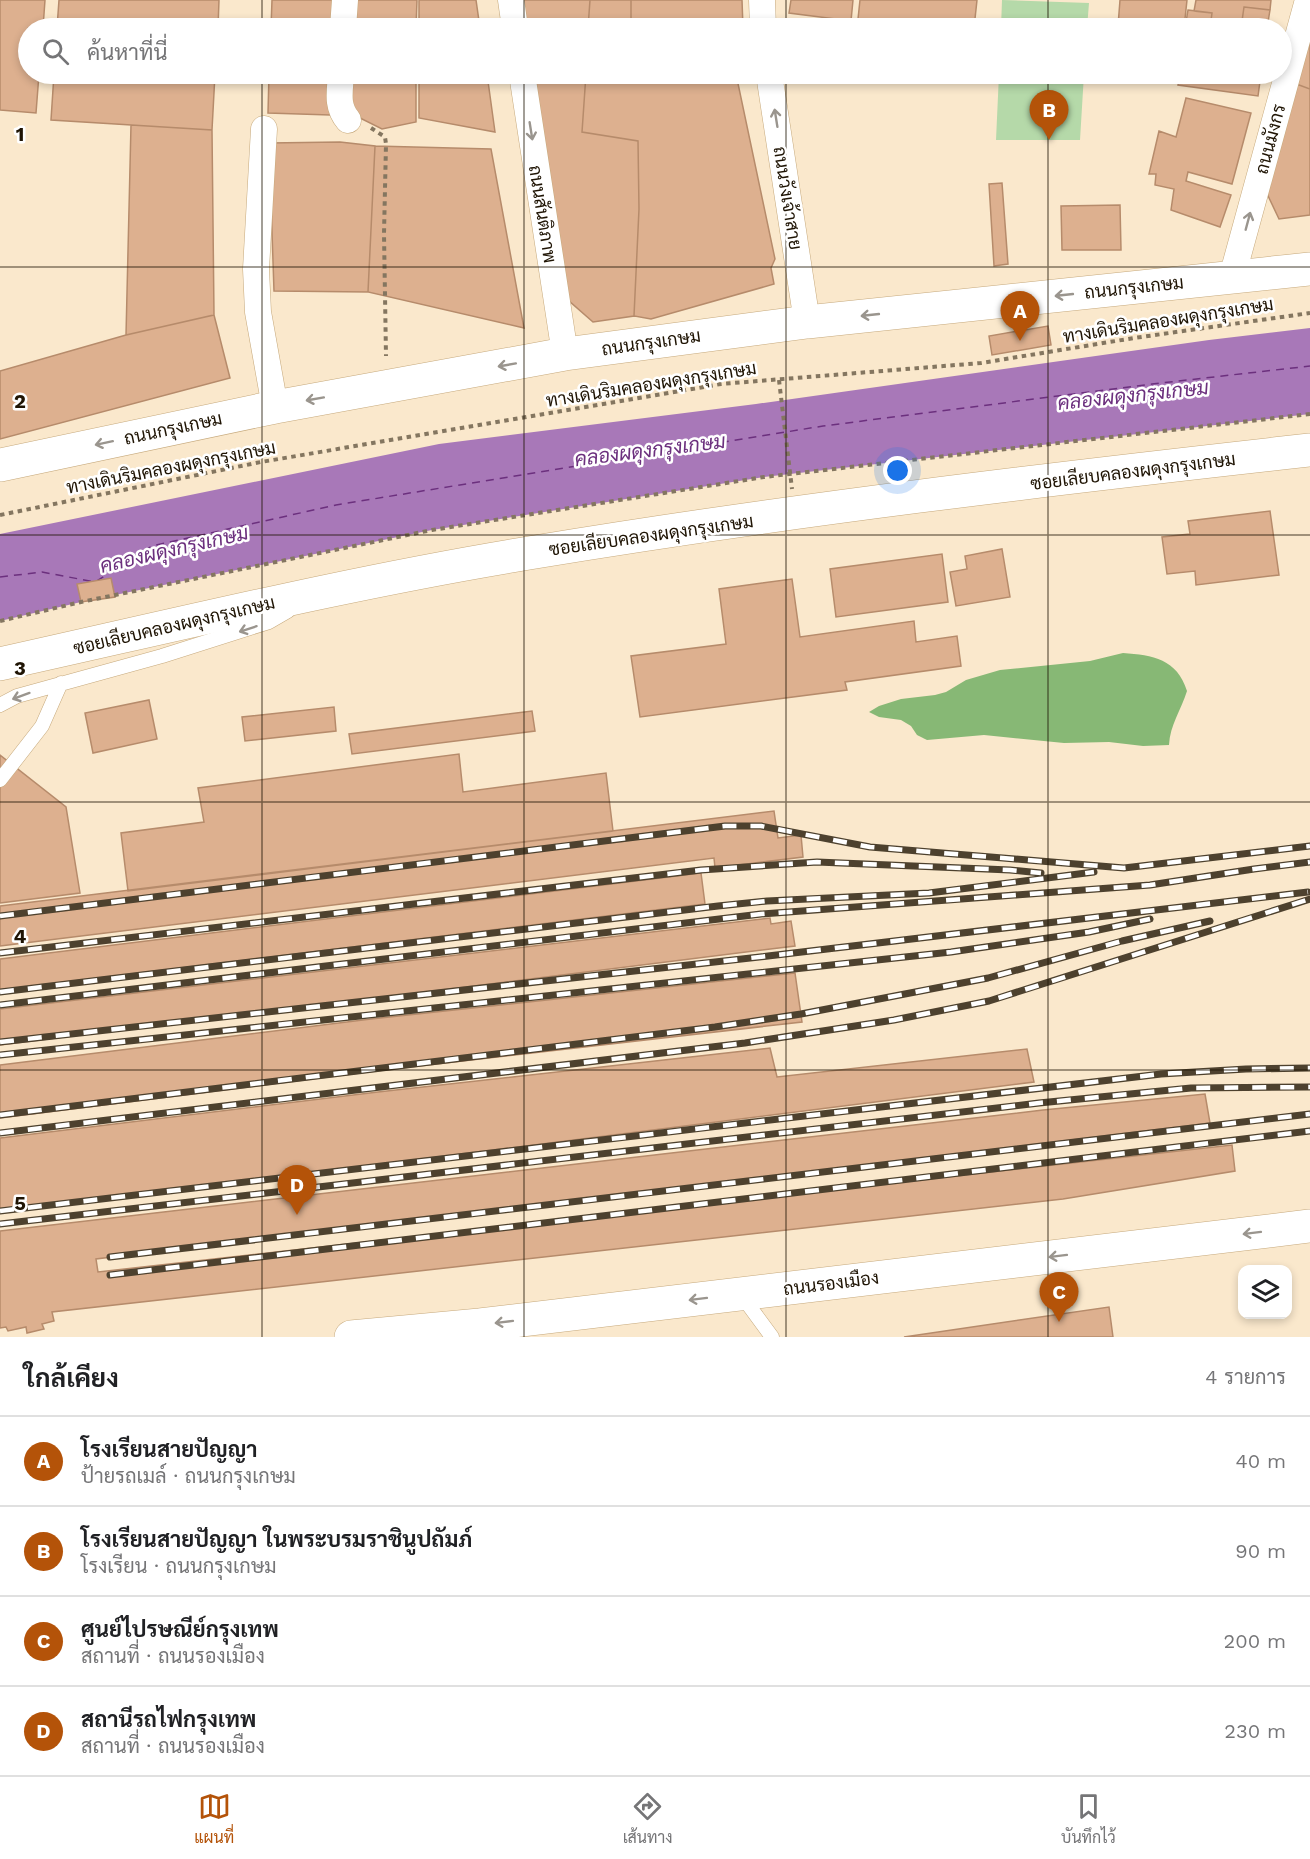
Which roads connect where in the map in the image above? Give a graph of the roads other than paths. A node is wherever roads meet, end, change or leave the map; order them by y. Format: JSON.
{"nodes":[{"id":1,"x":345,"y":0,"type":"edge"},
{"id":2,"x":510,"y":0,"type":"edge"},
{"id":3,"x":762,"y":0,"type":"edge"},
{"id":4,"x":1308,"y":0,"type":"edge"},
{"id":5,"x":344,"y":18,"type":"edge"},
{"id":6,"x":513,"y":18,"type":"edge"},
{"id":7,"x":763,"y":18,"type":"edge"},
{"id":8,"x":1292,"y":58,"type":"edge"},
{"id":9,"x":340,"y":84,"type":"edge"},
{"id":10,"x":524,"y":84,"type":"edge"},
{"id":11,"x":771,"y":84,"type":"edge"},
{"id":12,"x":1285,"y":84,"type":"edge"},
{"id":13,"x":348,"y":120,"type":"road end"},
{"id":14,"x":264,"y":129,"type":"dead end"},
{"id":15,"x":1310,"y":269,"type":"edge"},
{"id":16,"x":1232,"y":277,"type":"junction"},
{"id":17,"x":807,"y":321,"type":"junction"},
{"id":18,"x":565,"y":354,"type":"junction"},
{"id":19,"x":275,"y":406,"type":"junction"},
{"id":20,"x":1310,"y":450,"type":"edge"},
{"id":21,"x":0,"y":465,"type":"edge"},
{"id":22,"x":81,"y":662,"type":"junction"},
{"id":23,"x":0,"y":664,"type":"edge"},
{"id":24,"x":61,"y":683,"type":"junction"},
{"id":25,"x":0,"y":705,"type":"edge"},
{"id":26,"x":0,"y":780,"type":"edge"},
{"id":27,"x":1310,"y":1226,"type":"edge"},
{"id":28,"x":741,"y":1294,"type":"junction"},
{"id":29,"x":351,"y":1337,"type":"edge"},
{"id":30,"x":772,"y":1337,"type":"edge"}],
"edges":[{"from":1,"to":5,"type":"street"},
{"from":2,"to":6,"type":"street"},
{"from":3,"to":7,"type":"street"},
{"from":8,"to":4,"type":"street","name":"ถนนมังกร","one_way":true},
{"from":9,"to":13,"type":"street"},
{"from":10,"to":18,"type":"street","name":"ถนนสันติภาพ","one_way":true},
{"from":17,"to":11,"type":"street","name":"ถนนวังเจ้าสาย","one_way":true},
{"from":16,"to":12,"type":"street","name":"ถนนมังกร","one_way":true},
{"from":14,"to":19,"type":"street"},
{"from":15,"to":16,"type":"street","name":"ถนนกรุงเกษม"},
{"from":16,"to":17,"type":"street","name":"ถนนกรุงเกษม","one_way":true},
{"from":17,"to":18,"type":"street","name":"ถนนกรุงเกษม"},
{"from":18,"to":19,"type":"street","name":"ถนนกรุงเกษม","one_way":true},
{"from":19,"to":21,"type":"street","name":"ถนนกรุงเกษม","one_way":true},
{"from":20,"to":22,"type":"street","name":"ซอยเลียบคลองผดุงกรุงเกษม"},
{"from":22,"to":23,"type":"street","name":"ซอยเลียบคลองผดุงกรุงเกษม"},
{"from":22,"to":24,"type":"lane"},
{"from":24,"to":25,"type":"lane","one_way":true},
{"from":24,"to":26,"type":"lane"},
{"from":27,"to":28,"type":"street","name":"ถนนรองเมือง","one_way":true},
{"from":28,"to":29,"type":"street","name":"ถนนรองเมือง","one_way":true},
{"from":28,"to":30,"type":"lane"}]}
